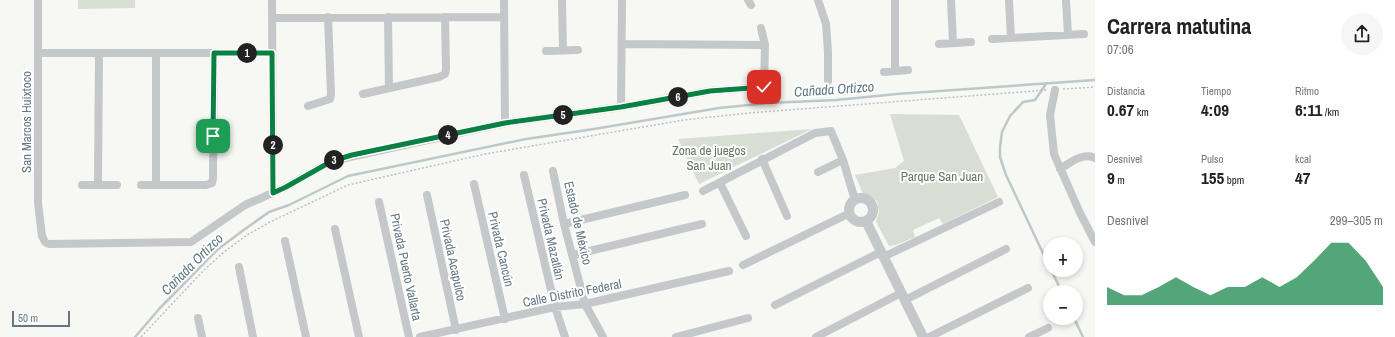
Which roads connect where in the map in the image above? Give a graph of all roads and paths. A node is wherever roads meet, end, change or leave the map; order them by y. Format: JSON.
{"nodes":[{"id":1,"x":38,"y":0,"type":"edge"},
{"id":2,"x":272,"y":0,"type":"edge"},
{"id":3,"x":504,"y":0,"type":"edge"},
{"id":4,"x":562,"y":0,"type":"edge"},
{"id":5,"x":622,"y":0,"type":"edge"},
{"id":6,"x":818,"y":0,"type":"edge"},
{"id":7,"x":890,"y":0,"type":"edge"},
{"id":8,"x":895,"y":0,"type":"edge"},
{"id":9,"x":951,"y":0,"type":"edge"},
{"id":10,"x":1009,"y":0,"type":"edge"},
{"id":11,"x":1066,"y":0,"type":"edge"},
{"id":12,"x":895,"y":11,"type":"junction"},
{"id":13,"x":328,"y":17,"type":"junction"},
{"id":14,"x":388,"y":17,"type":"junction"},
{"id":15,"x":445,"y":17,"type":"junction"},
{"id":16,"x":504,"y":17,"type":"junction"},
{"id":17,"x":272,"y":18,"type":"junction"},
{"id":18,"x":761,"y":28,"type":"dead end"},
{"id":19,"x":1084,"y":34,"type":"dead end"},
{"id":20,"x":1068,"y":35,"type":"junction"},
{"id":21,"x":1011,"y":38,"type":"junction"},
{"id":22,"x":992,"y":39,"type":"dead end"},
{"id":23,"x":970,"y":42,"type":"dead end"},
{"id":24,"x":953,"y":43,"type":"junction"},
{"id":25,"x":622,"y":44,"type":"junction"},
{"id":26,"x":765,"y":44,"type":"junction"},
{"id":27,"x":939,"y":44,"type":"dead end"},
{"id":28,"x":563,"y":50,"type":"junction"},
{"id":29,"x":578,"y":50,"type":"dead end"},
{"id":30,"x":546,"y":51,"type":"dead end"},
{"id":31,"x":38,"y":53,"type":"junction"},
{"id":32,"x":99,"y":53,"type":"junction"},
{"id":33,"x":156,"y":53,"type":"junction"},
{"id":34,"x":214,"y":53,"type":"junction"},
{"id":35,"x":272,"y":53,"type":"junction"},
{"id":36,"x":908,"y":70,"type":"dead end"},
{"id":37,"x":895,"y":71,"type":"junction"},
{"id":38,"x":884,"y":72,"type":"dead end"},
{"id":39,"x":828,"y":81,"type":"dead end"},
{"id":40,"x":1095,"y":87,"type":"edge"},
{"id":41,"x":389,"y":88,"type":"junction"},
{"id":42,"x":1055,"y":90,"type":"junction"},
{"id":43,"x":363,"y":94,"type":"dead end"},
{"id":44,"x":308,"y":106,"type":"dead end"},
{"id":45,"x":621,"y":107,"type":"junction"},
{"id":46,"x":505,"y":123,"type":"junction"},
{"id":47,"x":1095,"y":158,"type":"edge"},
{"id":48,"x":762,"y":160,"type":"junction"},
{"id":49,"x":843,"y":160,"type":"junction"},
{"id":50,"x":1060,"y":169,"type":"junction"},
{"id":51,"x":553,"y":171,"type":"dead end"},
{"id":52,"x":818,"y":172,"type":"dead end"},
{"id":53,"x":524,"y":175,"type":"dead end"},
{"id":54,"x":720,"y":183,"type":"junction"},
{"id":55,"x":98,"y":184,"type":"junction"},
{"id":56,"x":117,"y":184,"type":"dead end"},
{"id":57,"x":156,"y":184,"type":"junction"},
{"id":58,"x":474,"y":184,"type":"dead end"},
{"id":59,"x":82,"y":185,"type":"dead end"},
{"id":60,"x":140,"y":185,"type":"dead end"},
{"id":61,"x":703,"y":191,"type":"dead end"},
{"id":62,"x":273,"y":193,"type":"junction"},
{"id":63,"x":427,"y":195,"type":"dead end"},
{"id":64,"x":685,"y":195,"type":"dead end"},
{"id":65,"x":855,"y":200,"type":"junction"},
{"id":66,"x":380,"y":202,"type":"dead end"},
{"id":67,"x":999,"y":202,"type":"dead end"},
{"id":68,"x":850,"y":214,"type":"junction"},
{"id":69,"x":787,"y":216,"type":"dead end"},
{"id":70,"x":866,"y":221,"type":"junction"},
{"id":71,"x":564,"y":224,"type":"junction"},
{"id":72,"x":702,"y":224,"type":"dead end"},
{"id":73,"x":335,"y":229,"type":"dead end"},
{"id":74,"x":746,"y":236,"type":"dead end"},
{"id":75,"x":286,"y":241,"type":"dead end"},
{"id":76,"x":1095,"y":242,"type":"edge"},
{"id":77,"x":1006,"y":249,"type":"dead end"},
{"id":78,"x":882,"y":254,"type":"junction"},
{"id":79,"x":573,"y":255,"type":"junction"},
{"id":80,"x":742,"y":265,"type":"dead end"},
{"id":81,"x":239,"y":267,"type":"dead end"},
{"id":82,"x":729,"y":271,"type":"dead end"},
{"id":83,"x":1028,"y":288,"type":"dead end"},
{"id":84,"x":903,"y":297,"type":"junction"},
{"id":85,"x":585,"y":304,"type":"junction"},
{"id":86,"x":775,"y":305,"type":"dead end"},
{"id":87,"x":555,"y":308,"type":"junction"},
{"id":88,"x":198,"y":318,"type":"dead end"},
{"id":89,"x":748,"y":318,"type":"dead end"},
{"id":90,"x":505,"y":319,"type":"junction"},
{"id":91,"x":1048,"y":328,"type":"dead end"},
{"id":92,"x":456,"y":330,"type":"junction"},
{"id":93,"x":141,"y":337,"type":"edge"},
{"id":94,"x":202,"y":337,"type":"edge"},
{"id":95,"x":253,"y":337,"type":"edge"},
{"id":96,"x":306,"y":337,"type":"edge"},
{"id":97,"x":358,"y":337,"type":"edge"},
{"id":98,"x":409,"y":337,"type":"edge"},
{"id":99,"x":420,"y":337,"type":"edge"},
{"id":100,"x":565,"y":337,"type":"edge"},
{"id":101,"x":603,"y":337,"type":"edge"},
{"id":102,"x":676,"y":337,"type":"edge"},
{"id":103,"x":816,"y":337,"type":"edge"},
{"id":104,"x":924,"y":337,"type":"edge"},
{"id":105,"x":1029,"y":337,"type":"edge"}],
"edges":[{"from":1,"to":31,"type":"street","name":"San Marcos Huixtoco"},
{"from":2,"to":17,"type":"street"},
{"from":3,"to":16,"type":"street"},
{"from":4,"to":28,"type":"street"},
{"from":5,"to":25,"type":"street"},
{"from":6,"to":39,"type":"street"},
{"from":7,"to":12,"type":"street"},
{"from":8,"to":12,"type":"street"},
{"from":9,"to":24,"type":"street"},
{"from":10,"to":21,"type":"street"},
{"from":11,"to":20,"type":"street"},
{"from":12,"to":37,"type":"street"},
{"from":13,"to":14,"type":"street"},
{"from":13,"to":17,"type":"street"},
{"from":13,"to":44,"type":"street"},
{"from":14,"to":15,"type":"street"},
{"from":14,"to":41,"type":"street"},
{"from":15,"to":16,"type":"street"},
{"from":15,"to":41,"type":"street"},
{"from":16,"to":46,"type":"street"},
{"from":17,"to":35,"type":"street"},
{"from":18,"to":26,"type":"street"},
{"from":19,"to":20,"type":"street"},
{"from":20,"to":21,"type":"street"},
{"from":21,"to":22,"type":"street"},
{"from":23,"to":24,"type":"street"},
{"from":24,"to":27,"type":"street"},
{"from":25,"to":26,"type":"street"},
{"from":25,"to":45,"type":"street"},
{"from":26,"to":45,"type":"street"},
{"from":28,"to":29,"type":"street"},
{"from":28,"to":30,"type":"street"},
{"from":31,"to":32,"type":"street"},
{"from":31,"to":62,"type":"street","name":"San Marcos Huixtoco"},
{"from":32,"to":33,"type":"street"},
{"from":32,"to":55,"type":"street"},
{"from":33,"to":34,"type":"street"},
{"from":33,"to":57,"type":"street"},
{"from":34,"to":35,"type":"street"},
{"from":34,"to":57,"type":"street"},
{"from":35,"to":62,"type":"street"},
{"from":36,"to":37,"type":"street"},
{"from":37,"to":38,"type":"street"},
{"from":40,"to":42,"type":"path"},
{"from":41,"to":43,"type":"street"},
{"from":42,"to":50,"type":"street"},
{"from":42,"to":93,"type":"path"},
{"from":45,"to":46,"type":"street"},
{"from":46,"to":62,"type":"street"},
{"from":47,"to":50,"type":"street"},
{"from":48,"to":49,"type":"street"},
{"from":48,"to":54,"type":"street"},
{"from":48,"to":69,"type":"street"},
{"from":49,"to":52,"type":"street"},
{"from":49,"to":65,"type":"street"},
{"from":50,"to":76,"type":"street"},
{"from":51,"to":71,"type":"street","name":"Estado de México"},
{"from":53,"to":87,"type":"street","name":"Privada Mazatlán"},
{"from":54,"to":61,"type":"street"},
{"from":54,"to":74,"type":"street"},
{"from":55,"to":56,"type":"street"},
{"from":55,"to":59,"type":"street"},
{"from":57,"to":60,"type":"street"},
{"from":58,"to":90,"type":"street","name":"Privada Cancún"},
{"from":63,"to":92,"type":"street","name":"Privada Acapulco"},
{"from":64,"to":71,"type":"street"},
{"from":65,"to":68,"type":"street"},
{"from":65,"to":70,"type":"street"},
{"from":66,"to":98,"type":"street","name":"Privada Puerto Vallarta"},
{"from":67,"to":78,"type":"street"},
{"from":68,"to":70,"type":"street"},
{"from":68,"to":80,"type":"street"},
{"from":70,"to":78,"type":"street"},
{"from":71,"to":79,"type":"street","name":"Estado de México"},
{"from":72,"to":79,"type":"street"},
{"from":73,"to":97,"type":"street"},
{"from":75,"to":96,"type":"street"},
{"from":77,"to":84,"type":"street"},
{"from":78,"to":84,"type":"street"},
{"from":78,"to":86,"type":"street"},
{"from":79,"to":85,"type":"street","name":"Estado de México"},
{"from":81,"to":95,"type":"street"},
{"from":82,"to":85,"type":"street","name":"Calle Distrito Federal"},
{"from":83,"to":104,"type":"street"},
{"from":84,"to":103,"type":"street"},
{"from":84,"to":104,"type":"street"},
{"from":85,"to":87,"type":"street","name":"Calle Distrito Federal"},
{"from":85,"to":101,"type":"street","name":"Estado de México"},
{"from":87,"to":90,"type":"street","name":"Calle Distrito Federal"},
{"from":87,"to":100,"type":"street","name":"Privada Mazatlán"},
{"from":88,"to":94,"type":"street"},
{"from":89,"to":102,"type":"street"},
{"from":90,"to":92,"type":"street","name":"Calle Distrito Federal"},
{"from":91,"to":105,"type":"street"},
{"from":92,"to":99,"type":"street","name":"Calle Distrito Federal"}]}
